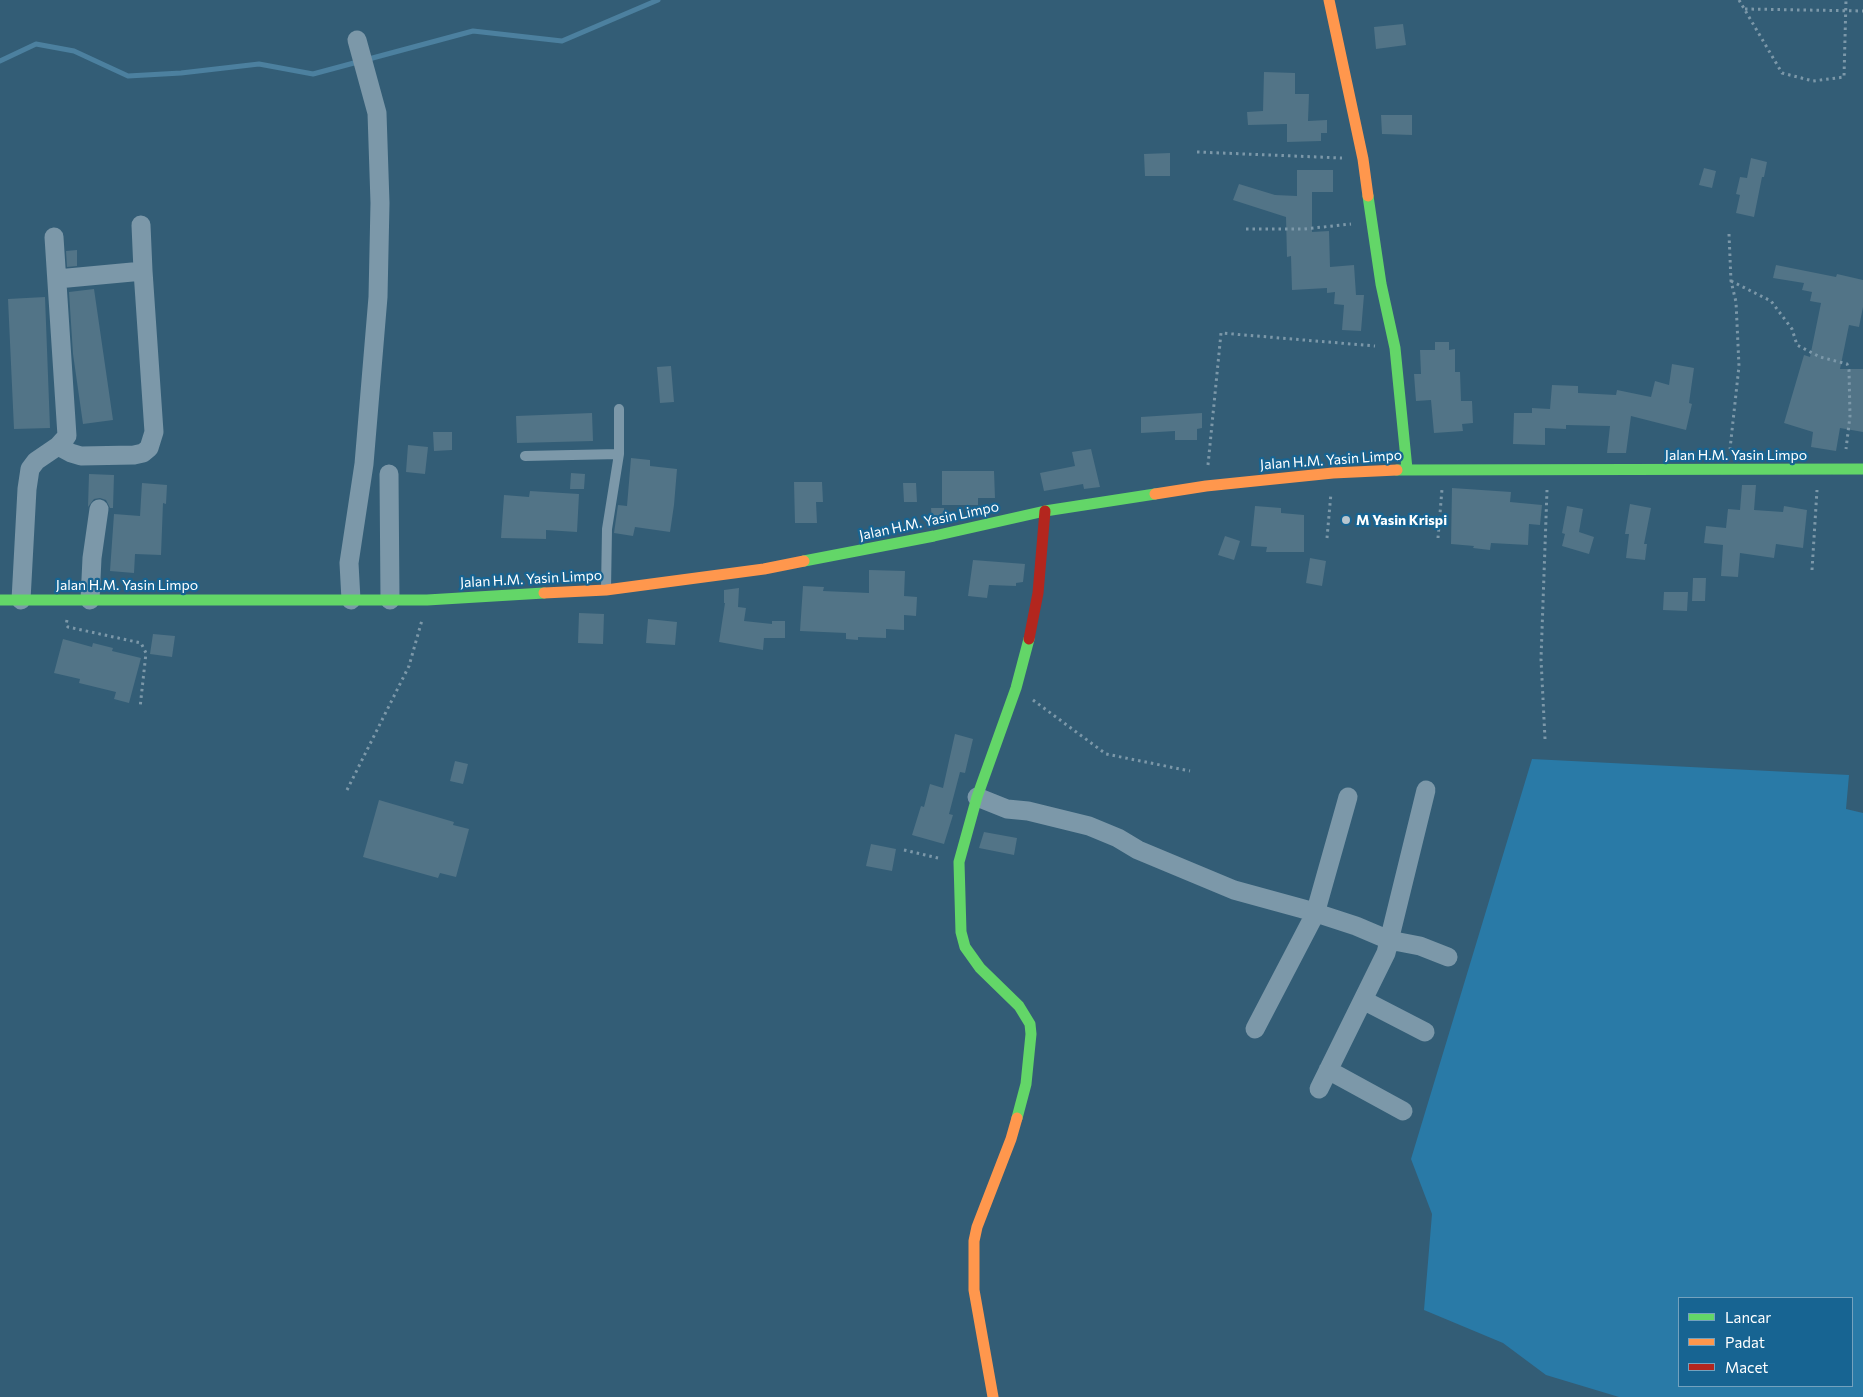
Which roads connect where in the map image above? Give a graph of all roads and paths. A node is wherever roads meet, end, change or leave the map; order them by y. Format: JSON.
{"nodes":[{"id":1,"x":1329,"y":0,"type":"edge"},
{"id":2,"x":1739,"y":0,"type":"edge"},
{"id":3,"x":1846,"y":0,"type":"edge"},
{"id":4,"x":1744,"y":9,"type":"junction"},
{"id":5,"x":1845,"y":11,"type":"junction"},
{"id":6,"x":1863,"y":11,"type":"edge"},
{"id":7,"x":357,"y":40,"type":"dead end"},
{"id":8,"x":1197,"y":152,"type":"dead end"},
{"id":9,"x":1363,"y":159,"type":"junction"},
{"id":10,"x":1372,"y":222,"type":"junction"},
{"id":11,"x":141,"y":225,"type":"dead end"},
{"id":12,"x":1246,"y":229,"type":"dead end"},
{"id":13,"x":1729,"y":234,"type":"dead end"},
{"id":14,"x":54,"y":237,"type":"dead end"},
{"id":15,"x":143,"y":271,"type":"junction"},
{"id":16,"x":57,"y":279,"type":"junction"},
{"id":17,"x":1730,"y":282,"type":"junction"},
{"id":18,"x":1395,"y":348,"type":"junction"},
{"id":19,"x":619,"y":408,"type":"dead end"},
{"id":20,"x":58,"y":446,"type":"junction"},
{"id":21,"x":619,"y":454,"type":"junction"},
{"id":22,"x":525,"y":456,"type":"dead end"},
{"id":23,"x":1407,"y":469,"type":"junction"},
{"id":24,"x":1444,"y":469,"type":"junction"},
{"id":25,"x":1728,"y":469,"type":"junction"},
{"id":26,"x":1840,"y":469,"type":"junction"},
{"id":27,"x":1863,"y":469,"type":"edge"},
{"id":28,"x":1548,"y":470,"type":"junction"},
{"id":29,"x":1818,"y":470,"type":"junction"},
{"id":30,"x":1333,"y":473,"type":"junction"},
{"id":31,"x":389,"y":474,"type":"dead end"},
{"id":32,"x":1206,"y":486,"type":"junction"},
{"id":33,"x":98,"y":509,"type":"dead end"},
{"id":34,"x":1045,"y":511,"type":"junction"},
{"id":35,"x":1327,"y":538,"type":"dead end"},
{"id":36,"x":1438,"y":538,"type":"dead end"},
{"id":37,"x":1812,"y":570,"type":"dead end"},
{"id":38,"x":606,"y":590,"type":"junction"},
{"id":39,"x":0,"y":600,"type":"edge"},
{"id":40,"x":21,"y":600,"type":"junction"},
{"id":41,"x":70,"y":600,"type":"junction"},
{"id":42,"x":90,"y":600,"type":"junction"},
{"id":43,"x":351,"y":600,"type":"junction"},
{"id":44,"x":390,"y":600,"type":"junction"},
{"id":45,"x":427,"y":600,"type":"junction"},
{"id":46,"x":1016,"y":688,"type":"junction"},
{"id":47,"x":140,"y":708,"type":"dead end"},
{"id":48,"x":1544,"y":739,"type":"dead end"},
{"id":49,"x":1190,"y":771,"type":"dead end"},
{"id":50,"x":347,"y":790,"type":"dead end"},
{"id":51,"x":1426,"y":790,"type":"dead end"},
{"id":52,"x":977,"y":797,"type":"junction"},
{"id":53,"x":1348,"y":797,"type":"dead end"},
{"id":54,"x":904,"y":850,"type":"dead end"},
{"id":55,"x":959,"y":862,"type":"junction"},
{"id":56,"x":1315,"y":914,"type":"junction"},
{"id":57,"x":1389,"y":940,"type":"junction"},
{"id":58,"x":1448,"y":957,"type":"dead end"},
{"id":59,"x":1363,"y":1000,"type":"junction"},
{"id":60,"x":1254,"y":1030,"type":"dead end"},
{"id":61,"x":1425,"y":1032,"type":"dead end"},
{"id":62,"x":1328,"y":1070,"type":"junction"},
{"id":63,"x":1319,"y":1089,"type":"dead end"},
{"id":64,"x":1403,"y":1111,"type":"dead end"},
{"id":65,"x":993,"y":1397,"type":"edge"}],
"edges":[{"from":1,"to":9,"type":"main road"},
{"from":2,"to":4,"type":"path"},
{"from":3,"to":5,"type":"path"},
{"from":4,"to":5,"type":"path"},
{"from":4,"to":5,"type":"path"},
{"from":5,"to":6,"type":"path"},
{"from":7,"to":43,"type":"street"},
{"from":8,"to":9,"type":"path"},
{"from":9,"to":10,"type":"main road"},
{"from":10,"to":12,"type":"path"},
{"from":10,"to":18,"type":"main road"},
{"from":11,"to":15,"type":"street"},
{"from":13,"to":17,"type":"path"},
{"from":14,"to":16,"type":"street"},
{"from":15,"to":16,"type":"street"},
{"from":15,"to":20,"type":"street"},
{"from":16,"to":20,"type":"street"},
{"from":17,"to":25,"type":"path"},
{"from":17,"to":26,"type":"path"},
{"from":18,"to":23,"type":"main road"},
{"from":18,"to":32,"type":"path"},
{"from":19,"to":21,"type":"lane"},
{"from":20,"to":40,"type":"street"},
{"from":21,"to":22,"type":"lane"},
{"from":21,"to":38,"type":"lane"},
{"from":23,"to":24,"type":"main road","name":"Jalan H.M. Yasin Limpo"},
{"from":23,"to":30,"type":"main road","name":"Jalan H.M. Yasin Limpo"},
{"from":24,"to":28,"type":"main road","name":"Jalan H.M. Yasin Limpo"},
{"from":24,"to":36,"type":"path"},
{"from":25,"to":28,"type":"main road","name":"Jalan H.M. Yasin Limpo"},
{"from":25,"to":29,"type":"main road","name":"Jalan H.M. Yasin Limpo"},
{"from":26,"to":27,"type":"main road","name":"Jalan H.M. Yasin Limpo"},
{"from":26,"to":29,"type":"main road","name":"Jalan H.M. Yasin Limpo"},
{"from":28,"to":48,"type":"path"},
{"from":29,"to":37,"type":"path"},
{"from":30,"to":32,"type":"main road","name":"Jalan H.M. Yasin Limpo"},
{"from":30,"to":35,"type":"path"},
{"from":31,"to":44,"type":"street"},
{"from":32,"to":34,"type":"main road","name":"Jalan H.M. Yasin Limpo"},
{"from":33,"to":42,"type":"street"},
{"from":34,"to":38,"type":"main road","name":"Jalan H.M. Yasin Limpo"},
{"from":34,"to":46,"type":"main road"},
{"from":38,"to":45,"type":"main road","name":"Jalan H.M. Yasin Limpo"},
{"from":39,"to":40,"type":"main road","name":"Jalan H.M. Yasin Limpo"},
{"from":40,"to":41,"type":"main road","name":"Jalan H.M. Yasin Limpo"},
{"from":41,"to":42,"type":"main road","name":"Jalan H.M. Yasin Limpo"},
{"from":41,"to":47,"type":"path"},
{"from":42,"to":43,"type":"main road","name":"Jalan H.M. Yasin Limpo"},
{"from":43,"to":44,"type":"main road","name":"Jalan H.M. Yasin Limpo"},
{"from":44,"to":45,"type":"main road","name":"Jalan H.M. Yasin Limpo"},
{"from":45,"to":50,"type":"path"},
{"from":46,"to":49,"type":"path"},
{"from":46,"to":52,"type":"main road"},
{"from":51,"to":57,"type":"street"},
{"from":52,"to":55,"type":"main road"},
{"from":52,"to":56,"type":"street"},
{"from":53,"to":56,"type":"street"},
{"from":54,"to":55,"type":"path"},
{"from":55,"to":65,"type":"main road"},
{"from":56,"to":57,"type":"street"},
{"from":56,"to":60,"type":"street"},
{"from":57,"to":58,"type":"street"},
{"from":57,"to":59,"type":"street"},
{"from":59,"to":61,"type":"street"},
{"from":59,"to":62,"type":"street"},
{"from":62,"to":63,"type":"street"},
{"from":62,"to":64,"type":"street"}]}
